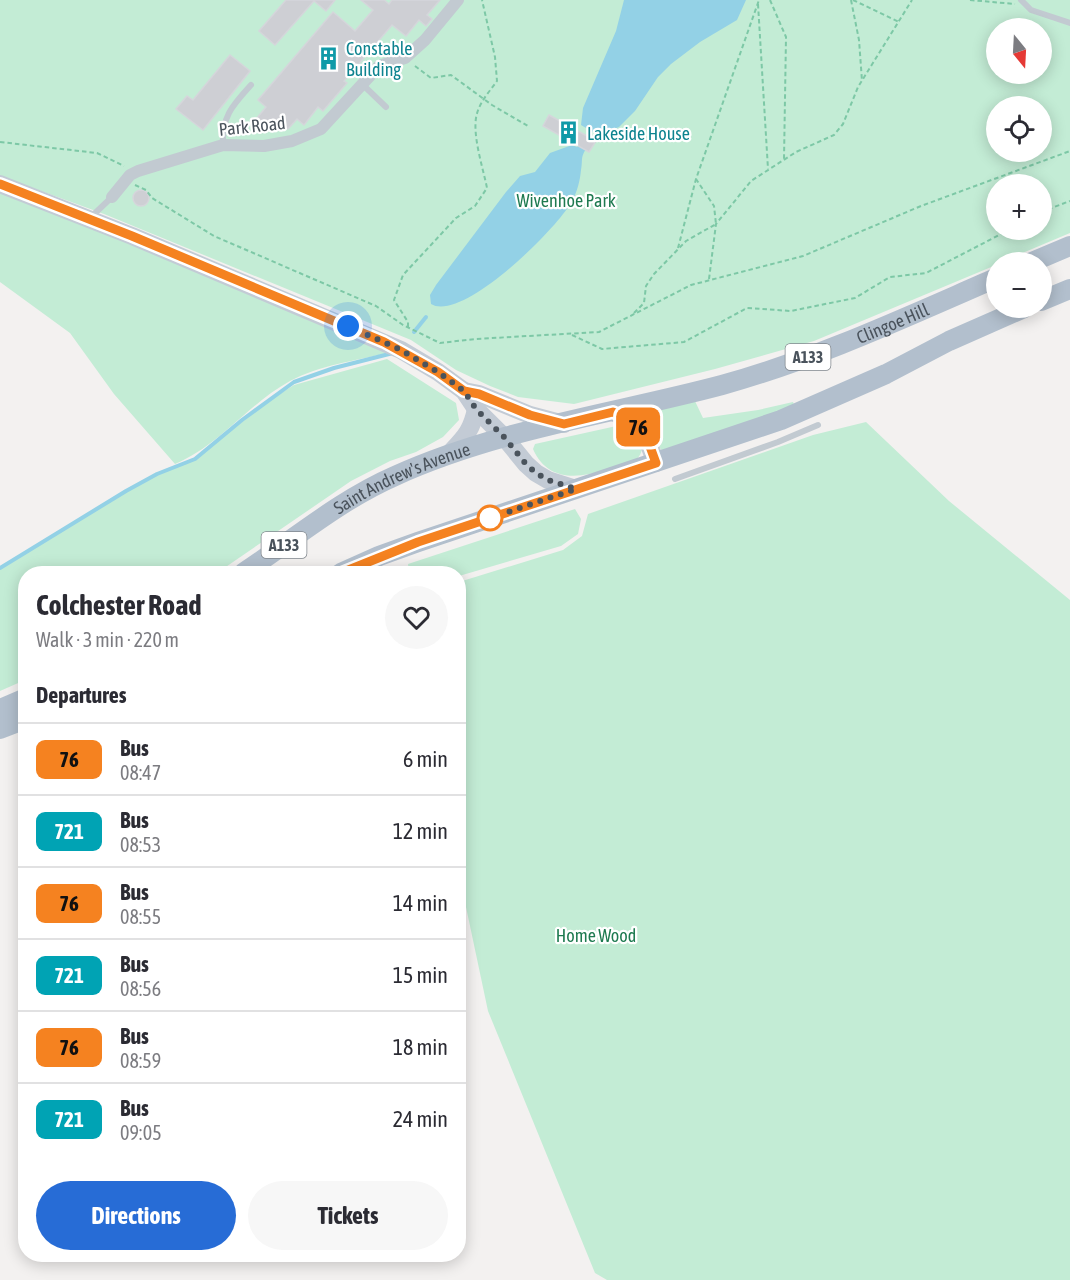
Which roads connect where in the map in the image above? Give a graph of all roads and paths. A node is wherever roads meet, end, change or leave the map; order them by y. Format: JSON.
{"nodes":[{"id":1,"x":458,"y":0,"type":"edge"},
{"id":2,"x":482,"y":0,"type":"edge"},
{"id":3,"x":770,"y":0,"type":"edge"},
{"id":4,"x":852,"y":0,"type":"edge"},
{"id":5,"x":912,"y":0,"type":"edge"},
{"id":6,"x":970,"y":0,"type":"edge"},
{"id":7,"x":758,"y":1,"type":"edge"},
{"id":8,"x":1022,"y":2,"type":"edge"},
{"id":9,"x":899,"y":22,"type":"junction"},
{"id":10,"x":1070,"y":23,"type":"edge"},
{"id":11,"x":405,"y":58,"type":"junction"},
{"id":12,"x":862,"y":81,"type":"junction"},
{"id":13,"x":362,"y":84,"type":"junction"},
{"id":14,"x":251,"y":85,"type":"dead end"},
{"id":15,"x":484,"y":100,"type":"junction"},
{"id":16,"x":386,"y":107,"type":"dead end"},
{"id":17,"x":528,"y":126,"type":"dead end"},
{"id":18,"x":0,"y":142,"type":"edge"},
{"id":19,"x":223,"y":145,"type":"junction"},
{"id":20,"x":1070,"y":151,"type":"edge"},
{"id":21,"x":784,"y":159,"type":"junction"},
{"id":22,"x":768,"y":169,"type":"junction"},
{"id":23,"x":138,"y":171,"type":"junction"},
{"id":24,"x":696,"y":179,"type":"junction"},
{"id":25,"x":125,"y":181,"type":"junction"},
{"id":26,"x":0,"y":184,"type":"edge"},
{"id":27,"x":112,"y":197,"type":"joint"},
{"id":28,"x":1070,"y":201,"type":"edge"},
{"id":29,"x":1052,"y":208,"type":"edge"},
{"id":30,"x":90,"y":219,"type":"junction"},
{"id":31,"x":716,"y":224,"type":"junction"},
{"id":32,"x":990,"y":240,"type":"edge"},
{"id":33,"x":1070,"y":246,"type":"edge"},
{"id":34,"x":678,"y":248,"type":"junction"},
{"id":35,"x":1052,"y":254,"type":"edge"},
{"id":36,"x":709,"y":280,"type":"junction"},
{"id":37,"x":986,"y":282,"type":"edge"},
{"id":38,"x":1070,"y":289,"type":"edge"},
{"id":39,"x":1052,"y":296,"type":"edge"},
{"id":40,"x":632,"y":315,"type":"junction"},
{"id":41,"x":1001,"y":318,"type":"edge"},
{"id":42,"x":408,"y":327,"type":"junction"},
{"id":43,"x":569,"y":334,"type":"junction"},
{"id":44,"x":464,"y":391,"type":"junction"},
{"id":45,"x":476,"y":409,"type":"junction"},
{"id":46,"x":613,"y":412,"type":"junction"},
{"id":47,"x":564,"y":424,"type":"junction"},
{"id":48,"x":818,"y":425,"type":"dead end"},
{"id":49,"x":504,"y":437,"type":"junction"},
{"id":50,"x":451,"y":452,"type":"junction"},
{"id":51,"x":656,"y":463,"type":"junction"},
{"id":52,"x":675,"y":479,"type":"dead end"},
{"id":53,"x":576,"y":489,"type":"junction"},
{"id":54,"x":253,"y":566,"type":"edge"},
{"id":55,"x":358,"y":566,"type":"edge"},
{"id":56,"x":18,"y":701,"type":"edge"},
{"id":57,"x":0,"y":709,"type":"edge"},
{"id":58,"x":18,"y":722,"type":"edge"},
{"id":59,"x":0,"y":729,"type":"edge"}],
"edges":[{"from":1,"to":11,"type":"street","name":"Park Road"},
{"from":2,"to":15,"type":"path"},
{"from":3,"to":21,"type":"path"},
{"from":4,"to":9,"type":"path"},
{"from":4,"to":12,"type":"path"},
{"from":5,"to":9,"type":"path"},
{"from":6,"to":8,"type":"path"},
{"from":7,"to":22,"type":"path"},
{"from":7,"to":24,"type":"path"},
{"from":8,"to":10,"type":"lane"},
{"from":9,"to":12,"type":"path"},
{"from":11,"to":13,"type":"street","name":"Park Road"},
{"from":11,"to":15,"type":"path"},
{"from":12,"to":21,"type":"path"},
{"from":13,"to":16,"type":"lane"},
{"from":13,"to":19,"type":"street","name":"Park Road"},
{"from":14,"to":19,"type":"lane"},
{"from":15,"to":17,"type":"path"},
{"from":15,"to":42,"type":"path"},
{"from":18,"to":23,"type":"path"},
{"from":19,"to":23,"type":"street","name":"Park Road"},
{"from":20,"to":36,"type":"path"},
{"from":21,"to":22,"type":"path"},
{"from":22,"to":31,"type":"path"},
{"from":23,"to":25,"type":"street","name":"Park Road"},
{"from":24,"to":31,"type":"path"},
{"from":24,"to":34,"type":"path"},
{"from":25,"to":27,"type":"street","name":"Park Road"},
{"from":25,"to":42,"type":"path"},
{"from":26,"to":30,"type":"main road"},
{"from":27,"to":30,"type":"lane","name":"Park Road"},
{"from":28,"to":29,"type":"path"},
{"from":30,"to":44,"type":"main road"},
{"from":31,"to":34,"type":"path"},
{"from":31,"to":36,"type":"path"},
{"from":32,"to":43,"type":"path"},
{"from":33,"to":35,"type":"main road"},
{"from":34,"to":40,"type":"path"},
{"from":36,"to":40,"type":"path"},
{"from":37,"to":46,"type":"main road","name":"Clingoe Hill","number":"A133"},
{"from":38,"to":39,"type":"main road"},
{"from":40,"to":43,"type":"path"},
{"from":41,"to":51,"type":"main road","number":"A133"},
{"from":42,"to":43,"type":"path"},
{"from":44,"to":45,"type":"main road"},
{"from":44,"to":47,"type":"main road"},
{"from":45,"to":49,"type":"main road"},
{"from":45,"to":50,"type":"main road"},
{"from":46,"to":47,"type":"main road","name":"Saint Andrew's Avenue","number":"A133"},
{"from":46,"to":51,"type":"main road"},
{"from":47,"to":49,"type":"main road","name":"Saint Andrew's Avenue","number":"A133"},
{"from":48,"to":52,"type":"lane"},
{"from":49,"to":50,"type":"main road","name":"Saint Andrew's Avenue","number":"A133"},
{"from":49,"to":53,"type":"main road"},
{"from":50,"to":54,"type":"main road","name":"Saint Andrew's Avenue","number":"A133"},
{"from":51,"to":53,"type":"main road","number":"A133"},
{"from":53,"to":55,"type":"main road","number":"A133"},
{"from":56,"to":57,"type":"main road"},
{"from":58,"to":59,"type":"main road"}]}
